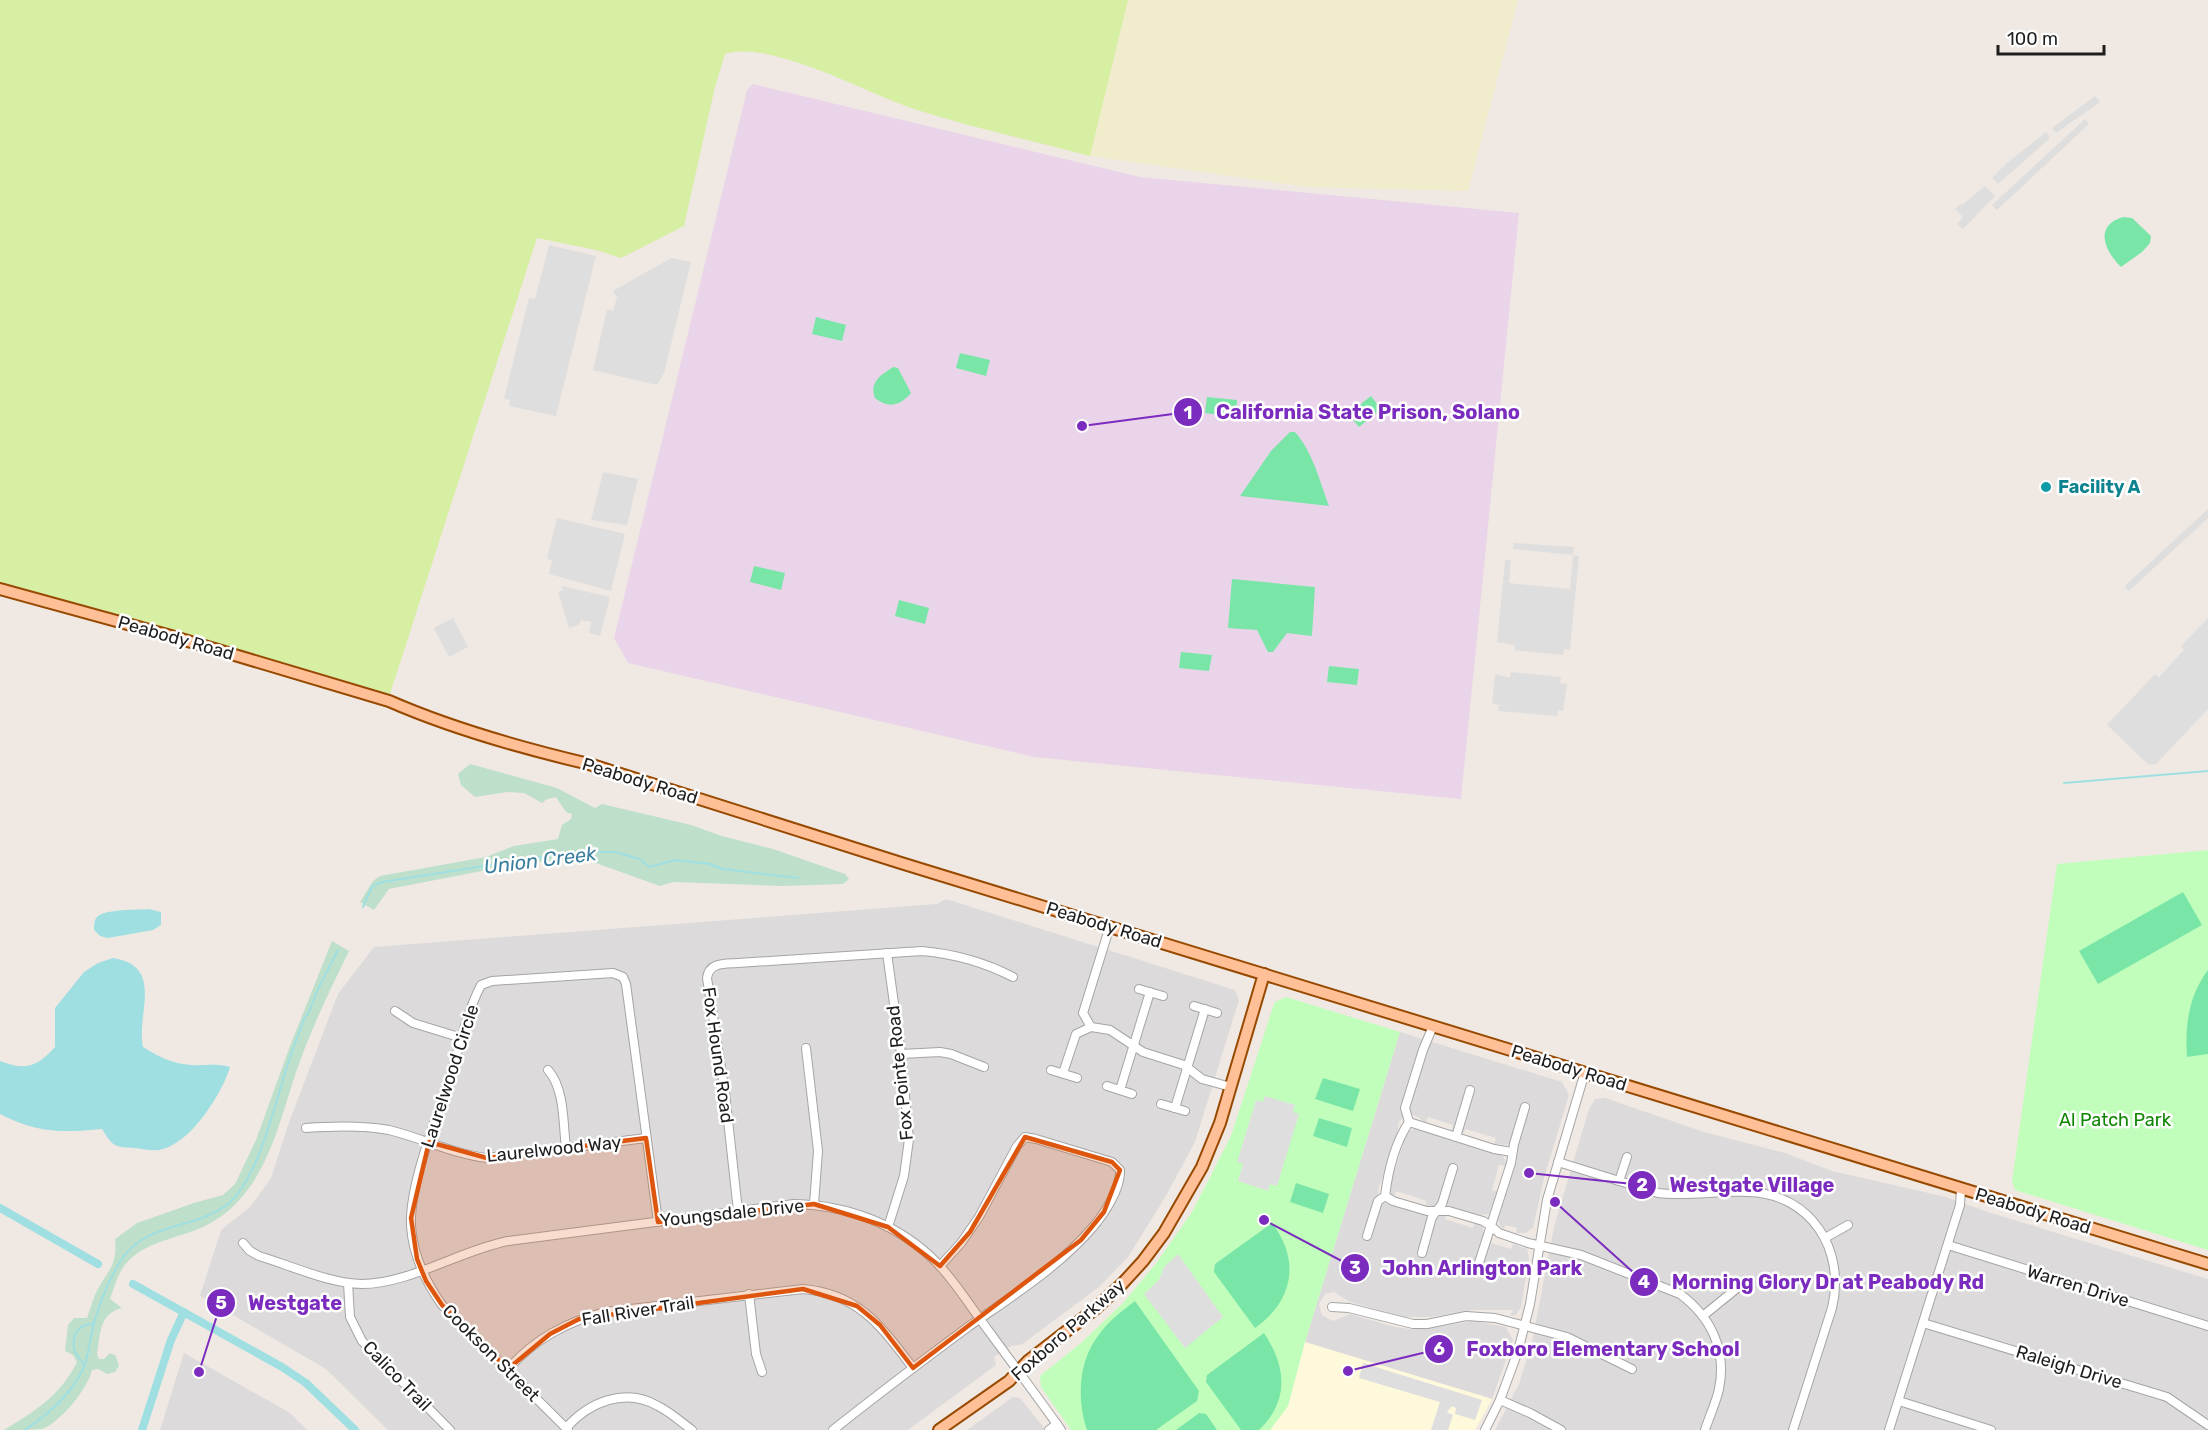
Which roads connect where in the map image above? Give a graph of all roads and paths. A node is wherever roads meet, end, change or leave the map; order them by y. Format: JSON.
{"nodes":[{"id":1,"x":0,"y":589,"type":"edge"},
{"id":2,"x":1110,"y":926,"type":"junction"},
{"id":3,"x":887,"y":953,"type":"junction"},
{"id":4,"x":1264,"y":974,"type":"junction"},
{"id":5,"x":1013,"y":977,"type":"dead end"},
{"id":6,"x":1139,"y":989,"type":"dead end"},
{"id":7,"x":1150,"y":992,"type":"junction"},
{"id":8,"x":1163,"y":996,"type":"dead end"},
{"id":9,"x":1194,"y":1006,"type":"dead end"},
{"id":10,"x":1205,"y":1009,"type":"junction"},
{"id":11,"x":395,"y":1011,"type":"dead end"},
{"id":12,"x":1217,"y":1013,"type":"dead end"},
{"id":13,"x":1433,"y":1026,"type":"junction"},
{"id":14,"x":1091,"y":1027,"type":"junction"},
{"id":15,"x":462,"y":1038,"type":"junction"},
{"id":16,"x":1134,"y":1046,"type":"junction"},
{"id":17,"x":806,"y":1047,"type":"dead end"},
{"id":18,"x":901,"y":1054,"type":"junction"},
{"id":19,"x":984,"y":1067,"type":"dead end"},
{"id":20,"x":1187,"y":1068,"type":"junction"},
{"id":21,"x":548,"y":1070,"type":"dead end"},
{"id":22,"x":1052,"y":1070,"type":"dead end"},
{"id":23,"x":1585,"y":1072,"type":"junction"},
{"id":24,"x":1063,"y":1073,"type":"junction"},
{"id":25,"x":1077,"y":1078,"type":"dead end"},
{"id":26,"x":1107,"y":1086,"type":"dead end"},
{"id":27,"x":1231,"y":1087,"type":"junction"},
{"id":28,"x":1120,"y":1090,"type":"junction"},
{"id":29,"x":1470,"y":1090,"type":"dead end"},
{"id":30,"x":1132,"y":1094,"type":"dead end"},
{"id":31,"x":1161,"y":1104,"type":"dead end"},
{"id":32,"x":1525,"y":1107,"type":"dead end"},
{"id":33,"x":1175,"y":1108,"type":"junction"},
{"id":34,"x":1185,"y":1111,"type":"dead end"},
{"id":35,"x":1409,"y":1122,"type":"junction"},
{"id":36,"x":306,"y":1128,"type":"dead end"},
{"id":37,"x":1456,"y":1137,"type":"junction"},
{"id":38,"x":646,"y":1138,"type":"junction"},
{"id":39,"x":429,"y":1142,"type":"junction"},
{"id":40,"x":566,"y":1149,"type":"junction"},
{"id":41,"x":1512,"y":1152,"type":"junction"},
{"id":42,"x":1627,"y":1157,"type":"dead end"},
{"id":43,"x":1558,"y":1162,"type":"junction"},
{"id":44,"x":1453,"y":1168,"type":"dead end"},
{"id":45,"x":1619,"y":1181,"type":"junction"},
{"id":46,"x":1961,"y":1189,"type":"junction"},
{"id":47,"x":1385,"y":1196,"type":"junction"},
{"id":48,"x":814,"y":1204,"type":"junction"},
{"id":49,"x":738,"y":1211,"type":"junction"},
{"id":50,"x":1437,"y":1211,"type":"junction"},
{"id":51,"x":658,"y":1222,"type":"junction"},
{"id":52,"x":1848,"y":1225,"type":"dead end"},
{"id":53,"x":1491,"y":1226,"type":"junction"},
{"id":54,"x":888,"y":1227,"type":"junction"},
{"id":55,"x":1367,"y":1236,"type":"dead end"},
{"id":56,"x":1825,"y":1238,"type":"junction"},
{"id":57,"x":243,"y":1243,"type":"dead end"},
{"id":58,"x":1539,"y":1245,"type":"junction"},
{"id":59,"x":1948,"y":1245,"type":"junction"},
{"id":60,"x":1422,"y":1253,"type":"dead end"},
{"id":61,"x":2208,"y":1264,"type":"edge"},
{"id":62,"x":940,"y":1266,"type":"junction"},
{"id":63,"x":1477,"y":1269,"type":"dead end"},
{"id":64,"x":421,"y":1270,"type":"junction"},
{"id":65,"x":1746,"y":1281,"type":"dead end"},
{"id":66,"x":348,"y":1283,"type":"junction"},
{"id":67,"x":749,"y":1294,"type":"junction"},
{"id":68,"x":1332,"y":1307,"type":"dead end"},
{"id":69,"x":1704,"y":1316,"type":"junction"},
{"id":70,"x":980,"y":1319,"type":"junction"},
{"id":71,"x":1923,"y":1323,"type":"junction"},
{"id":72,"x":1525,"y":1325,"type":"junction"},
{"id":73,"x":2208,"y":1326,"type":"edge"},
{"id":74,"x":913,"y":1368,"type":"junction"},
{"id":75,"x":1632,"y":1369,"type":"dead end"},
{"id":76,"x":508,"y":1370,"type":"junction"},
{"id":77,"x":762,"y":1372,"type":"dead end"},
{"id":78,"x":1019,"y":1372,"type":"junction"},
{"id":79,"x":1500,"y":1400,"type":"junction"},
{"id":80,"x":1899,"y":1401,"type":"junction"},
{"id":81,"x":2208,"y":1425,"type":"edge"},
{"id":82,"x":1059,"y":1427,"type":"edge"},
{"id":83,"x":567,"y":1429,"type":"edge"},
{"id":84,"x":450,"y":1430,"type":"edge"},
{"id":85,"x":692,"y":1430,"type":"edge"},
{"id":86,"x":832,"y":1430,"type":"edge"},
{"id":87,"x":939,"y":1430,"type":"edge"},
{"id":88,"x":1049,"y":1430,"type":"edge"},
{"id":89,"x":1485,"y":1430,"type":"edge"},
{"id":90,"x":1561,"y":1430,"type":"edge"},
{"id":91,"x":1705,"y":1430,"type":"edge"},
{"id":92,"x":1793,"y":1430,"type":"edge"},
{"id":93,"x":1889,"y":1430,"type":"edge"},
{"id":94,"x":1991,"y":1430,"type":"edge"}],
"edges":[{"from":1,"to":2,"type":"main road","name":"Peabody Road"},
{"from":2,"to":4,"type":"main road","name":"Peabody Road"},
{"from":2,"to":14,"type":"street"},
{"from":3,"to":5,"type":"street"},
{"from":3,"to":18,"type":"street","name":"Fox Pointe Road"},
{"from":3,"to":49,"type":"street","name":"Fox Hound Road"},
{"from":4,"to":13,"type":"main road","name":"Peabody Road"},
{"from":4,"to":27,"type":"main road","name":"Foxboro Parkway"},
{"from":6,"to":7,"type":"street"},
{"from":7,"to":8,"type":"street"},
{"from":7,"to":16,"type":"street"},
{"from":9,"to":10,"type":"street"},
{"from":10,"to":12,"type":"street"},
{"from":10,"to":20,"type":"street"},
{"from":11,"to":15,"type":"street"},
{"from":13,"to":23,"type":"main road","name":"Peabody Road"},
{"from":13,"to":35,"type":"street"},
{"from":14,"to":16,"type":"street"},
{"from":14,"to":24,"type":"street"},
{"from":15,"to":38,"type":"street","name":"Laurelwood Circle"},
{"from":15,"to":39,"type":"street","name":"Laurelwood Circle"},
{"from":16,"to":20,"type":"street"},
{"from":16,"to":28,"type":"street"},
{"from":17,"to":48,"type":"street"},
{"from":18,"to":19,"type":"street"},
{"from":18,"to":54,"type":"street","name":"Fox Pointe Road"},
{"from":20,"to":27,"type":"street"},
{"from":20,"to":33,"type":"street"},
{"from":21,"to":40,"type":"street"},
{"from":22,"to":24,"type":"street"},
{"from":23,"to":43,"type":"street"},
{"from":23,"to":46,"type":"main road","name":"Peabody Road"},
{"from":24,"to":25,"type":"street"},
{"from":26,"to":28,"type":"street"},
{"from":27,"to":78,"type":"main road","name":"Foxboro Parkway"},
{"from":28,"to":30,"type":"street"},
{"from":29,"to":37,"type":"street"},
{"from":31,"to":33,"type":"street"},
{"from":32,"to":41,"type":"street"},
{"from":33,"to":34,"type":"street"},
{"from":35,"to":37,"type":"street"},
{"from":35,"to":47,"type":"street"},
{"from":36,"to":39,"type":"street","name":"Laurelwood Way"},
{"from":37,"to":41,"type":"street"},
{"from":38,"to":40,"type":"street","name":"Laurelwood Way"},
{"from":38,"to":51,"type":"street","name":"Laurelwood Circle"},
{"from":39,"to":40,"type":"street","name":"Laurelwood Way"},
{"from":39,"to":64,"type":"street","name":"Laurelwood Circle"},
{"from":41,"to":53,"type":"street"},
{"from":42,"to":45,"type":"street"},
{"from":43,"to":45,"type":"street"},
{"from":43,"to":58,"type":"street"},
{"from":44,"to":50,"type":"street"},
{"from":45,"to":56,"type":"street"},
{"from":46,"to":59,"type":"street"},
{"from":46,"to":61,"type":"main road","name":"Peabody Road"},
{"from":47,"to":50,"type":"street"},
{"from":47,"to":55,"type":"street"},
{"from":48,"to":49,"type":"street","name":"Youngsdale Drive"},
{"from":48,"to":54,"type":"street","name":"Youngsdale Drive"},
{"from":49,"to":51,"type":"street","name":"Youngsdale Drive"},
{"from":50,"to":53,"type":"street"},
{"from":50,"to":60,"type":"street"},
{"from":51,"to":64,"type":"street","name":"Youngsdale Drive"},
{"from":52,"to":56,"type":"street"},
{"from":53,"to":58,"type":"street"},
{"from":53,"to":63,"type":"street"},
{"from":54,"to":62,"type":"street","name":"Youngsdale Drive"},
{"from":56,"to":92,"type":"street"},
{"from":57,"to":66,"type":"street","name":"Youngsdale Drive"},
{"from":58,"to":69,"type":"street"},
{"from":58,"to":72,"type":"street"},
{"from":59,"to":71,"type":"street"},
{"from":59,"to":73,"type":"street","name":"Warren Drive"},
{"from":62,"to":70,"type":"street","name":"Youngsdale Drive"},
{"from":62,"to":70,"type":"street"},
{"from":64,"to":66,"type":"street","name":"Youngsdale Drive"},
{"from":64,"to":76,"type":"street","name":"Cookson Street"},
{"from":65,"to":69,"type":"street"},
{"from":66,"to":84,"type":"street","name":"Calico Trail"},
{"from":67,"to":74,"type":"street","name":"Fall River Trail"},
{"from":67,"to":76,"type":"street","name":"Fall River Trail"},
{"from":67,"to":77,"type":"street"},
{"from":68,"to":72,"type":"street"},
{"from":69,"to":91,"type":"street"},
{"from":70,"to":74,"type":"street"},
{"from":70,"to":78,"type":"street","name":"Youngsdale Drive"},
{"from":71,"to":80,"type":"street"},
{"from":71,"to":81,"type":"street","name":"Raleigh Drive"},
{"from":72,"to":75,"type":"street"},
{"from":72,"to":79,"type":"street"},
{"from":74,"to":86,"type":"street"},
{"from":76,"to":83,"type":"street","name":"Cookson Street"},
{"from":78,"to":82,"type":"street","name":"Youngsdale Drive"},
{"from":78,"to":87,"type":"main road","name":"Foxboro Parkway"},
{"from":79,"to":89,"type":"street"},
{"from":79,"to":90,"type":"street"},
{"from":80,"to":93,"type":"street"},
{"from":80,"to":94,"type":"street"},
{"from":82,"to":88,"type":"street"},
{"from":83,"to":85,"type":"street"}]}
